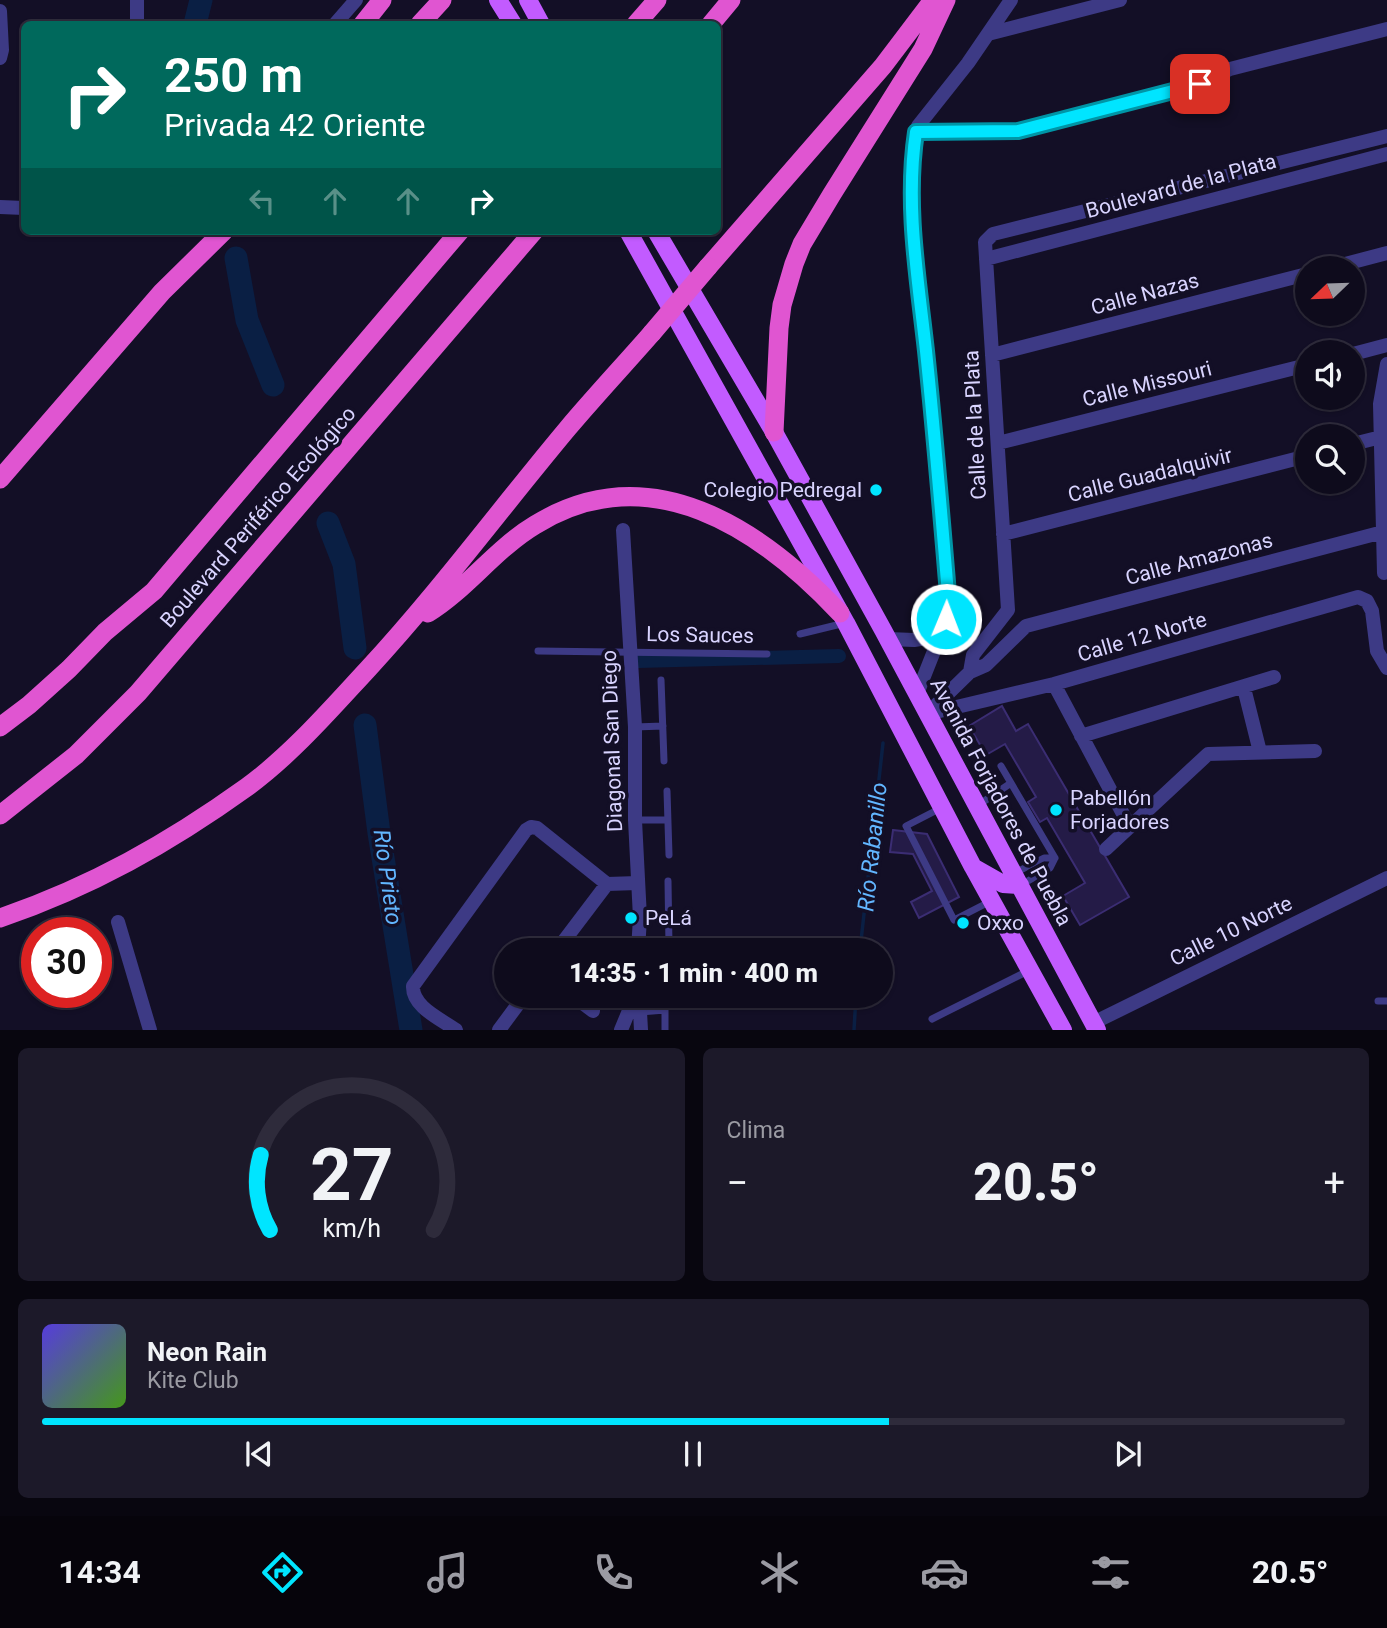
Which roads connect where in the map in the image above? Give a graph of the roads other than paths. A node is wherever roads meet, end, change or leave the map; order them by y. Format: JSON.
{"nodes":[{"id":1,"x":137,"y":0,"type":"edge"},
{"id":2,"x":356,"y":0,"type":"edge"},
{"id":3,"x":383,"y":0,"type":"edge"},
{"id":4,"x":442,"y":0,"type":"edge"},
{"id":5,"x":498,"y":0,"type":"edge"},
{"id":6,"x":528,"y":0,"type":"edge"},
{"id":7,"x":657,"y":0,"type":"edge"},
{"id":8,"x":731,"y":0,"type":"edge"},
{"id":9,"x":933,"y":0,"type":"edge"},
{"id":10,"x":946,"y":0,"type":"edge"},
{"id":11,"x":1012,"y":0,"type":"edge"},
{"id":12,"x":1120,"y":0,"type":"edge"},
{"id":13,"x":0,"y":10,"type":"edge"},
{"id":14,"x":137,"y":21,"type":"edge"},
{"id":15,"x":338,"y":21,"type":"edge"},
{"id":16,"x":366,"y":21,"type":"edge"},
{"id":17,"x":423,"y":21,"type":"edge"},
{"id":18,"x":511,"y":21,"type":"edge"},
{"id":19,"x":539,"y":21,"type":"edge"},
{"id":20,"x":639,"y":21,"type":"edge"},
{"id":21,"x":714,"y":21,"type":"edge"},
{"id":22,"x":1387,"y":29,"type":"edge"},
{"id":23,"x":988,"y":34,"type":"junction"},
{"id":24,"x":0,"y":58,"type":"edge"},
{"id":25,"x":916,"y":132,"type":"junction"},
{"id":26,"x":1387,"y":136,"type":"edge"},
{"id":27,"x":1387,"y":154,"type":"edge"},
{"id":28,"x":0,"y":207,"type":"edge"},
{"id":29,"x":21,"y":208,"type":"edge"},
{"id":30,"x":200,"y":235,"type":"edge"},
{"id":31,"x":220,"y":235,"type":"edge"},
{"id":32,"x":457,"y":235,"type":"edge"},
{"id":33,"x":531,"y":235,"type":"edge"},
{"id":34,"x":630,"y":235,"type":"edge"},
{"id":35,"x":658,"y":235,"type":"edge"},
{"id":36,"x":988,"y":237,"type":"joint"},
{"id":37,"x":1387,"y":253,"type":"edge"},
{"id":38,"x":986,"y":259,"type":"junction"},
{"id":39,"x":1365,"y":259,"type":"edge"},
{"id":40,"x":1295,"y":277,"type":"edge"},
{"id":41,"x":162,"y":292,"type":"junction"},
{"id":42,"x":1387,"y":345,"type":"edge"},
{"id":43,"x":1365,"y":351,"type":"edge"},
{"id":44,"x":992,"y":355,"type":"junction"},
{"id":45,"x":1387,"y":364,"type":"edge"},
{"id":46,"x":1295,"y":369,"type":"edge"},
{"id":47,"x":774,"y":432,"type":"junction"},
{"id":48,"x":1381,"y":437,"type":"junction"},
{"id":49,"x":1365,"y":441,"type":"edge"},
{"id":50,"x":998,"y":443,"type":"junction"},
{"id":51,"x":1295,"y":459,"type":"edge"},
{"id":52,"x":0,"y":479,"type":"edge"},
{"id":53,"x":623,"y":530,"type":"dead end"},
{"id":54,"x":1383,"y":533,"type":"junction"},
{"id":55,"x":1003,"y":534,"type":"junction"},
{"id":56,"x":1384,"y":573,"type":"dead end"},
{"id":57,"x":1008,"y":610,"type":"junction"},
{"id":58,"x":843,"y":618,"type":"junction"},
{"id":59,"x":1026,"y":626,"type":"junction"},
{"id":60,"x":406,"y":627,"type":"junction"},
{"id":61,"x":800,"y":634,"type":"dead end"},
{"id":62,"x":940,"y":636,"type":"junction"},
{"id":63,"x":888,"y":639,"type":"junction"},
{"id":64,"x":538,"y":651,"type":"dead end"},
{"id":65,"x":631,"y":652,"type":"junction"},
{"id":66,"x":768,"y":654,"type":"dead end"},
{"id":67,"x":1387,"y":668,"type":"edge"},
{"id":68,"x":970,"y":672,"type":"junction"},
{"id":69,"x":1274,"y":677,"type":"dead end"},
{"id":70,"x":661,"y":680,"type":"dead end"},
{"id":71,"x":1054,"y":684,"type":"junction"},
{"id":72,"x":1244,"y":688,"type":"junction"},
{"id":73,"x":916,"y":694,"type":"junction"},
{"id":74,"x":927,"y":714,"type":"junction"},
{"id":75,"x":635,"y":726,"type":"junction"},
{"id":76,"x":663,"y":726,"type":"junction"},
{"id":77,"x":0,"y":727,"type":"edge"},
{"id":78,"x":1081,"y":736,"type":"junction"},
{"id":79,"x":1315,"y":751,"type":"dead end"},
{"id":80,"x":1260,"y":752,"type":"junction"},
{"id":81,"x":664,"y":761,"type":"dead end"},
{"id":82,"x":1001,"y":765,"type":"dead end"},
{"id":83,"x":1011,"y":783,"type":"junction"},
{"id":84,"x":667,"y":790,"type":"dead end"},
{"id":85,"x":976,"y":806,"type":"junction"},
{"id":86,"x":942,"y":807,"type":"junction"},
{"id":87,"x":0,"y":815,"type":"edge"},
{"id":88,"x":635,"y":820,"type":"junction"},
{"id":89,"x":666,"y":820,"type":"junction"},
{"id":90,"x":1130,"y":827,"type":"junction"},
{"id":91,"x":1106,"y":849,"type":"dead end"},
{"id":92,"x":669,"y":855,"type":"dead end"},
{"id":93,"x":1055,"y":858,"type":"junction"},
{"id":94,"x":973,"y":867,"type":"junction"},
{"id":95,"x":1387,"y":878,"type":"edge"},
{"id":96,"x":1017,"y":879,"type":"junction"},
{"id":97,"x":668,"y":881,"type":"dead end"},
{"id":98,"x":638,"y":883,"type":"junction"},
{"id":99,"x":607,"y":884,"type":"junction"},
{"id":100,"x":991,"y":901,"type":"junction"},
{"id":101,"x":667,"y":915,"type":"junction"},
{"id":102,"x":0,"y":918,"type":"edge"},
{"id":103,"x":640,"y":918,"type":"junction"},
{"id":104,"x":118,"y":922,"type":"dead end"},
{"id":105,"x":567,"y":938,"type":"edge"},
{"id":106,"x":639,"y":938,"type":"edge"},
{"id":107,"x":668,"y":938,"type":"edge"},
{"id":108,"x":1029,"y":970,"type":"junction"},
{"id":109,"x":1378,"y":1001,"type":"dead end"},
{"id":110,"x":1387,"y":1001,"type":"edge"},
{"id":111,"x":515,"y":1008,"type":"edge"},
{"id":112,"x":589,"y":1008,"type":"edge"},
{"id":113,"x":631,"y":1008,"type":"edge"},
{"id":114,"x":639,"y":1008,"type":"edge"},
{"id":115,"x":665,"y":1010,"type":"joint"},
{"id":116,"x":593,"y":1011,"type":"dead end"},
{"id":117,"x":640,"y":1012,"type":"junction"},
{"id":118,"x":932,"y":1019,"type":"dead end"},
{"id":119,"x":1095,"y":1026,"type":"edge"},
{"id":120,"x":150,"y":1030,"type":"edge"},
{"id":121,"x":456,"y":1030,"type":"edge"},
{"id":122,"x":499,"y":1030,"type":"edge"},
{"id":123,"x":621,"y":1030,"type":"edge"},
{"id":124,"x":641,"y":1030,"type":"edge"},
{"id":125,"x":665,"y":1030,"type":"edge"},
{"id":126,"x":1063,"y":1030,"type":"edge"}],
"edges":[{"from":1,"to":14,"type":"street"},
{"from":2,"to":15,"type":"street"},
{"from":3,"to":16,"type":"highway"},
{"from":4,"to":17,"type":"highway"},
{"from":5,"to":18,"type":"main road"},
{"from":6,"to":19,"type":"main road"},
{"from":7,"to":20,"type":"highway"},
{"from":8,"to":21,"type":"highway"},
{"from":9,"to":60,"type":"highway","bridge":true},
{"from":10,"to":47,"type":"highway"},
{"from":11,"to":23,"type":"street"},
{"from":12,"to":23,"type":"street"},
{"from":13,"to":24,"type":"street"},
{"from":22,"to":25,"type":"street"},
{"from":23,"to":25,"type":"street"},
{"from":25,"to":62,"type":"street"},
{"from":26,"to":36,"type":"street","name":"Boulevard de la Plata"},
{"from":27,"to":38,"type":"street","name":"Boulevard de la Plata"},
{"from":28,"to":29,"type":"street"},
{"from":30,"to":41,"type":"highway"},
{"from":31,"to":41,"type":"highway"},
{"from":32,"to":77,"type":"highway","name":"Boulevard Periférico Ecológico"},
{"from":33,"to":87,"type":"highway","name":"Boulevard Periférico Ecológico"},
{"from":34,"to":58,"type":"main road"},
{"from":35,"to":47,"type":"main road","name":"Avenida Forjadores de Puebla"},
{"from":36,"to":38,"type":"street","name":"Calle de la Plata"},
{"from":37,"to":39,"type":"street"},
{"from":38,"to":44,"type":"street","name":"Calle de la Plata"},
{"from":40,"to":44,"type":"street","name":"Calle Nazas"},
{"from":41,"to":52,"type":"highway"},
{"from":42,"to":43,"type":"street"},
{"from":44,"to":50,"type":"street","name":"Calle de la Plata"},
{"from":45,"to":48,"type":"street"},
{"from":46,"to":50,"type":"street","name":"Calle Missouri"},
{"from":47,"to":63,"type":"main road","name":"Avenida Forjadores de Puebla"},
{"from":48,"to":49,"type":"street"},
{"from":48,"to":54,"type":"street"},
{"from":50,"to":55,"type":"street","name":"Calle de la Plata"},
{"from":51,"to":55,"type":"street","name":"Calle Guadalquivir"},
{"from":53,"to":65,"type":"street","name":"Diagonal San Diego"},
{"from":54,"to":56,"type":"street"},
{"from":54,"to":59,"type":"street","name":"Calle Amazonas"},
{"from":55,"to":57,"type":"street","name":"Calle de la Plata"},
{"from":57,"to":59,"type":"street"},
{"from":57,"to":68,"type":"street"},
{"from":58,"to":60,"type":"highway"},
{"from":58,"to":61,"type":"lane"},
{"from":58,"to":86,"type":"main road"},
{"from":59,"to":68,"type":"street"},
{"from":60,"to":102,"type":"highway"},
{"from":62,"to":63,"type":"street"},
{"from":62,"to":73,"type":"street"},
{"from":63,"to":73,"type":"main road","name":"Avenida Forjadores de Puebla"},
{"from":64,"to":65,"type":"lane","name":"Los Sauces"},
{"from":65,"to":66,"type":"lane","name":"Los Sauces"},
{"from":65,"to":75,"type":"street","name":"Diagonal San Diego"},
{"from":67,"to":71,"type":"street","name":"Calle 12 Norte"},
{"from":68,"to":74,"type":"street"},
{"from":69,"to":72,"type":"street"},
{"from":70,"to":76,"type":"lane"},
{"from":71,"to":74,"type":"street","name":"Calle 12 Norte"},
{"from":71,"to":78,"type":"street"},
{"from":72,"to":78,"type":"street"},
{"from":72,"to":80,"type":"street"},
{"from":73,"to":74,"type":"main road","name":"Avenida Forjadores de Puebla"},
{"from":74,"to":85,"type":"main road","name":"Avenida Forjadores de Puebla"},
{"from":75,"to":76,"type":"lane"},
{"from":75,"to":88,"type":"street","name":"Diagonal San Diego"},
{"from":76,"to":81,"type":"lane"},
{"from":78,"to":90,"type":"street"},
{"from":79,"to":80,"type":"street"},
{"from":80,"to":90,"type":"street"},
{"from":82,"to":83,"type":"lane"},
{"from":83,"to":85,"type":"lane"},
{"from":83,"to":93,"type":"lane"},
{"from":84,"to":89,"type":"lane"},
{"from":85,"to":96,"type":"main road","name":"Avenida Forjadores de Puebla"},
{"from":86,"to":94,"type":"main road"},
{"from":86,"to":100,"type":"lane"},
{"from":88,"to":89,"type":"lane"},
{"from":88,"to":98,"type":"street","name":"Diagonal San Diego"},
{"from":89,"to":92,"type":"lane"},
{"from":90,"to":91,"type":"street"},
{"from":93,"to":96,"type":"lane"},
{"from":93,"to":96,"type":"lane"},
{"from":94,"to":96,"type":"main road"},
{"from":94,"to":100,"type":"main road"},
{"from":95,"to":119,"type":"street","name":"Calle 10 Norte"},
{"from":96,"to":119,"type":"main road","name":"Avenida Forjadores de Puebla"},
{"from":97,"to":101,"type":"lane"},
{"from":98,"to":99,"type":"street"},
{"from":98,"to":103,"type":"street","name":"Diagonal San Diego"},
{"from":99,"to":105,"type":"street"},
{"from":99,"to":121,"type":"street"},
{"from":100,"to":108,"type":"main road"},
{"from":101,"to":103,"type":"lane"},
{"from":101,"to":107,"type":"lane"},
{"from":103,"to":106,"type":"street","name":"Diagonal San Diego"},
{"from":104,"to":120,"type":"street"},
{"from":108,"to":118,"type":"lane"},
{"from":108,"to":126,"type":"main road"},
{"from":109,"to":110,"type":"lane"},
{"from":111,"to":122,"type":"street"},
{"from":112,"to":116,"type":"street"},
{"from":113,"to":123,"type":"street"},
{"from":114,"to":117,"type":"street"},
{"from":115,"to":117,"type":"lane"},
{"from":115,"to":125,"type":"lane"},
{"from":117,"to":124,"type":"street"}]}
